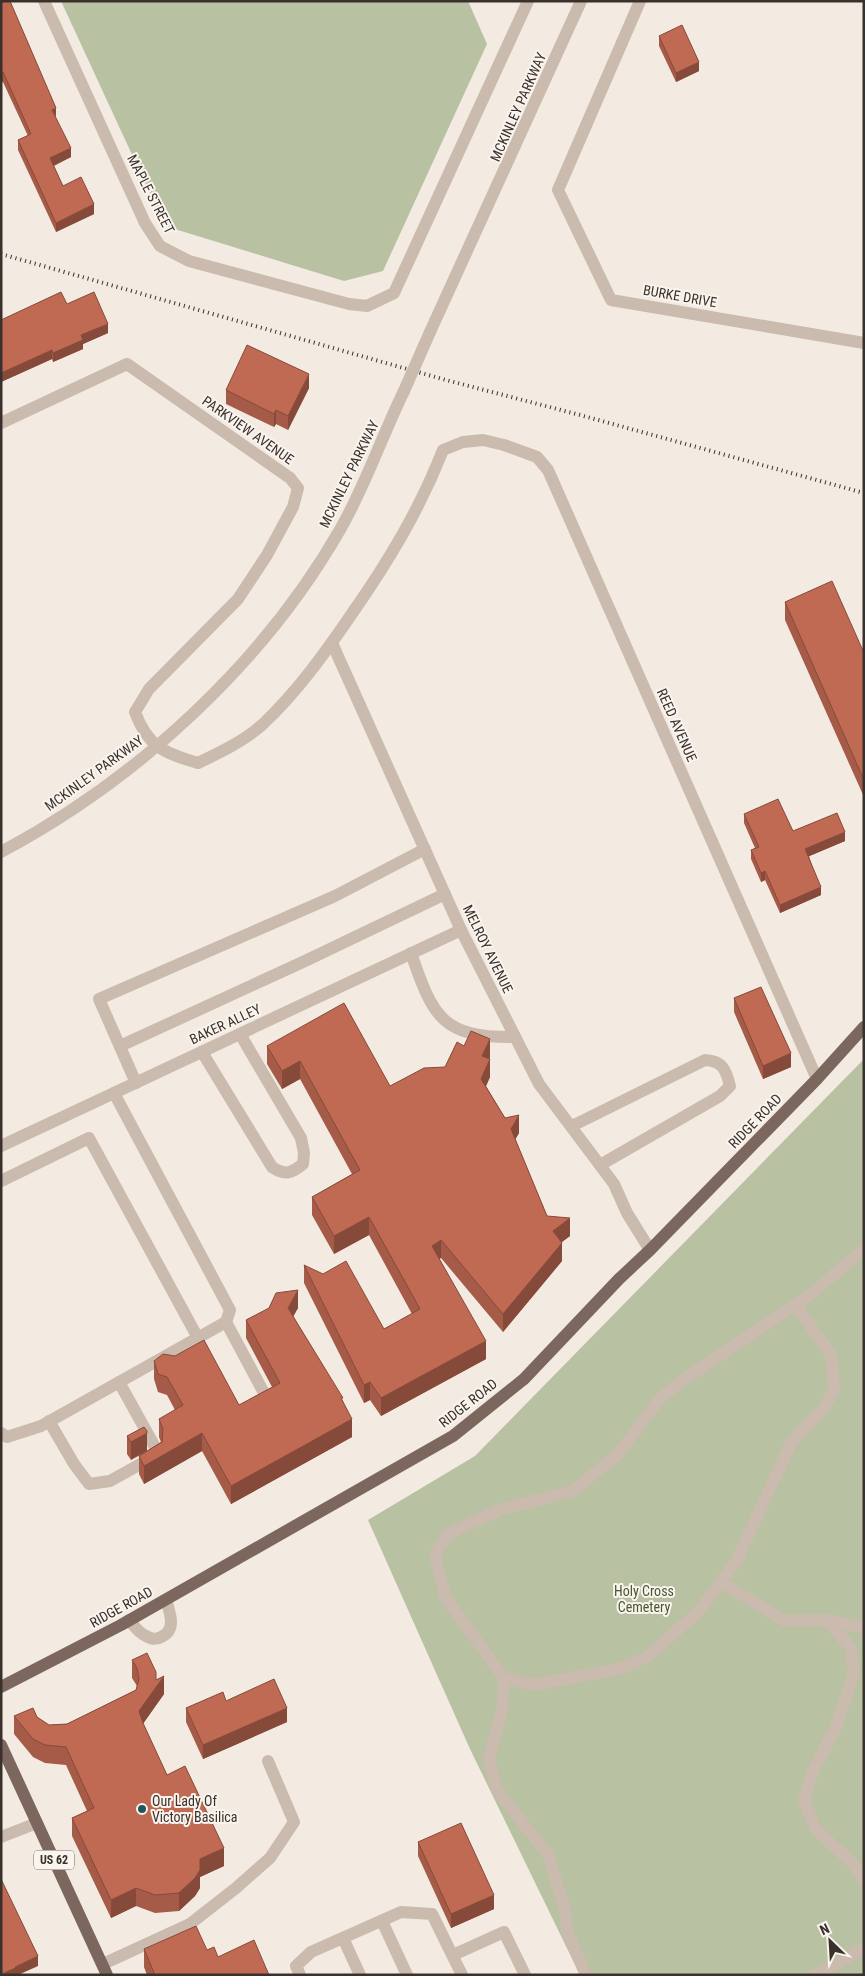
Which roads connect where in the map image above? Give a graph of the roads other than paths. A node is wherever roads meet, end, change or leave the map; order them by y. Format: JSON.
{"nodes":[{"id":1,"x":44,"y":1,"type":"edge"},
{"id":2,"x":528,"y":1,"type":"edge"},
{"id":3,"x":581,"y":1,"type":"edge"},
{"id":4,"x":640,"y":1,"type":"edge"},
{"id":5,"x":864,"y":343,"type":"edge"},
{"id":6,"x":1,"y":423,"type":"edge"},
{"id":7,"x":332,"y":643,"type":"junction"},
{"id":8,"x":156,"y":746,"type":"junction"},
{"id":9,"x":425,"y":849,"type":"junction"},
{"id":10,"x":1,"y":852,"type":"edge"},
{"id":11,"x":445,"y":894,"type":"junction"},
{"id":12,"x":461,"y":930,"type":"junction"},
{"id":13,"x":412,"y":953,"type":"junction"},
{"id":14,"x":864,"y":1027,"type":"edge"},
{"id":15,"x":240,"y":1034,"type":"junction"},
{"id":16,"x":515,"y":1037,"type":"junction"},
{"id":17,"x":120,"y":1046,"type":"junction"},
{"id":18,"x":202,"y":1052,"type":"junction"},
{"id":19,"x":817,"y":1078,"type":"junction"},
{"id":20,"x":136,"y":1083,"type":"junction"},
{"id":21,"x":114,"y":1093,"type":"junction"},
{"id":22,"x":572,"y":1126,"type":"junction"},
{"id":23,"x":1,"y":1146,"type":"edge"},
{"id":24,"x":600,"y":1165,"type":"junction"},
{"id":25,"x":1,"y":1181,"type":"edge"},
{"id":26,"x":650,"y":1250,"type":"junction"},
{"id":27,"x":864,"y":1250,"type":"edge"},
{"id":28,"x":795,"y":1304,"type":"junction"},
{"id":29,"x":226,"y":1322,"type":"junction"},
{"id":30,"x":198,"y":1338,"type":"junction"},
{"id":31,"x":119,"y":1382,"type":"junction"},
{"id":32,"x":264,"y":1393,"type":"edge"},
{"id":33,"x":49,"y":1421,"type":"junction"},
{"id":34,"x":1,"y":1433,"type":"edge"},
{"id":35,"x":721,"y":1582,"type":"junction"},
{"id":36,"x":166,"y":1600,"type":"junction"},
{"id":37,"x":129,"y":1620,"type":"junction"},
{"id":38,"x":827,"y":1620,"type":"junction"},
{"id":39,"x":864,"y":1628,"type":"edge"},
{"id":40,"x":504,"y":1678,"type":"junction"},
{"id":41,"x":1,"y":1687,"type":"edge"},
{"id":42,"x":1,"y":1745,"type":"edge"},
{"id":43,"x":268,"y":1761,"type":"dead end"},
{"id":44,"x":37,"y":1823,"type":"junction"},
{"id":45,"x":1,"y":1837,"type":"edge"},
{"id":46,"x":864,"y":1881,"type":"edge"},
{"id":47,"x":382,"y":1921,"type":"junction"},
{"id":48,"x":343,"y":1938,"type":"junction"},
{"id":49,"x":864,"y":1949,"type":"edge"},
{"id":50,"x":453,"y":1955,"type":"junction"},
{"id":51,"x":105,"y":1970,"type":"edge"},
{"id":52,"x":300,"y":1975,"type":"edge"},
{"id":53,"x":360,"y":1975,"type":"edge"},
{"id":54,"x":407,"y":1975,"type":"edge"},
{"id":55,"x":462,"y":1975,"type":"edge"},
{"id":56,"x":525,"y":1975,"type":"edge"},
{"id":57,"x":586,"y":1975,"type":"edge"},
{"id":58,"x":815,"y":1975,"type":"edge"}],
"edges":[{"from":1,"to":2,"type":"street","name":"MAPLE STREET"},
{"from":3,"to":8,"type":"street","name":"MCKINLEY PARKWAY","bridge":true},
{"from":4,"to":5,"type":"street","name":"BURKE DRIVE"},
{"from":6,"to":8,"type":"street","name":"PARKVIEW AVENUE"},
{"from":7,"to":8,"type":"street"},
{"from":7,"to":9,"type":"street","name":"MELROY AVENUE"},
{"from":7,"to":19,"type":"street","name":"REED AVENUE"},
{"from":8,"to":10,"type":"street","name":"MCKINLEY PARKWAY"},
{"from":9,"to":11,"type":"street","name":"MELROY AVENUE"},
{"from":9,"to":17,"type":"street"},
{"from":11,"to":12,"type":"street","name":"MELROY AVENUE"},
{"from":11,"to":17,"type":"street"},
{"from":12,"to":13,"type":"street","name":"BAKER ALLEY"},
{"from":12,"to":16,"type":"street","name":"MELROY AVENUE"},
{"from":13,"to":15,"type":"street","name":"BAKER ALLEY"},
{"from":13,"to":16,"type":"street"},
{"from":14,"to":19,"type":"main road","name":"RIDGE ROAD"},
{"from":15,"to":18,"type":"street","name":"BAKER ALLEY"},
{"from":15,"to":18,"type":"street"},
{"from":16,"to":22,"type":"street","name":"MELROY AVENUE"},
{"from":17,"to":20,"type":"street"},
{"from":18,"to":20,"type":"street","name":"BAKER ALLEY"},
{"from":19,"to":26,"type":"main road","name":"RIDGE ROAD"},
{"from":20,"to":21,"type":"street","name":"BAKER ALLEY"},
{"from":21,"to":23,"type":"street","name":"BAKER ALLEY"},
{"from":21,"to":29,"type":"street"},
{"from":22,"to":24,"type":"street","name":"MELROY AVENUE"},
{"from":22,"to":24,"type":"street"},
{"from":24,"to":26,"type":"street","name":"MELROY AVENUE"},
{"from":25,"to":30,"type":"street"},
{"from":26,"to":36,"type":"main road","name":"RIDGE ROAD"},
{"from":27,"to":28,"type":"street"},
{"from":28,"to":35,"type":"street"},
{"from":28,"to":40,"type":"street"},
{"from":29,"to":30,"type":"street"},
{"from":29,"to":32,"type":"street"},
{"from":30,"to":31,"type":"street"},
{"from":31,"to":33,"type":"street"},
{"from":31,"to":33,"type":"street"},
{"from":33,"to":34,"type":"street"},
{"from":35,"to":38,"type":"street"},
{"from":35,"to":40,"type":"street"},
{"from":36,"to":37,"type":"main road","name":"RIDGE ROAD"},
{"from":36,"to":37,"type":"street"},
{"from":37,"to":41,"type":"main road","name":"RIDGE ROAD"},
{"from":38,"to":39,"type":"street"},
{"from":38,"to":46,"type":"street"},
{"from":40,"to":57,"type":"street"},
{"from":42,"to":44,"type":"main road","number":"US 62"},
{"from":43,"to":51,"type":"street"},
{"from":44,"to":45,"type":"street"},
{"from":44,"to":51,"type":"main road","number":"US 62"},
{"from":47,"to":48,"type":"street"},
{"from":47,"to":50,"type":"street"},
{"from":47,"to":54,"type":"street"},
{"from":48,"to":52,"type":"street"},
{"from":48,"to":53,"type":"street"},
{"from":49,"to":58,"type":"street"},
{"from":50,"to":55,"type":"street"},
{"from":50,"to":56,"type":"street"}]}
